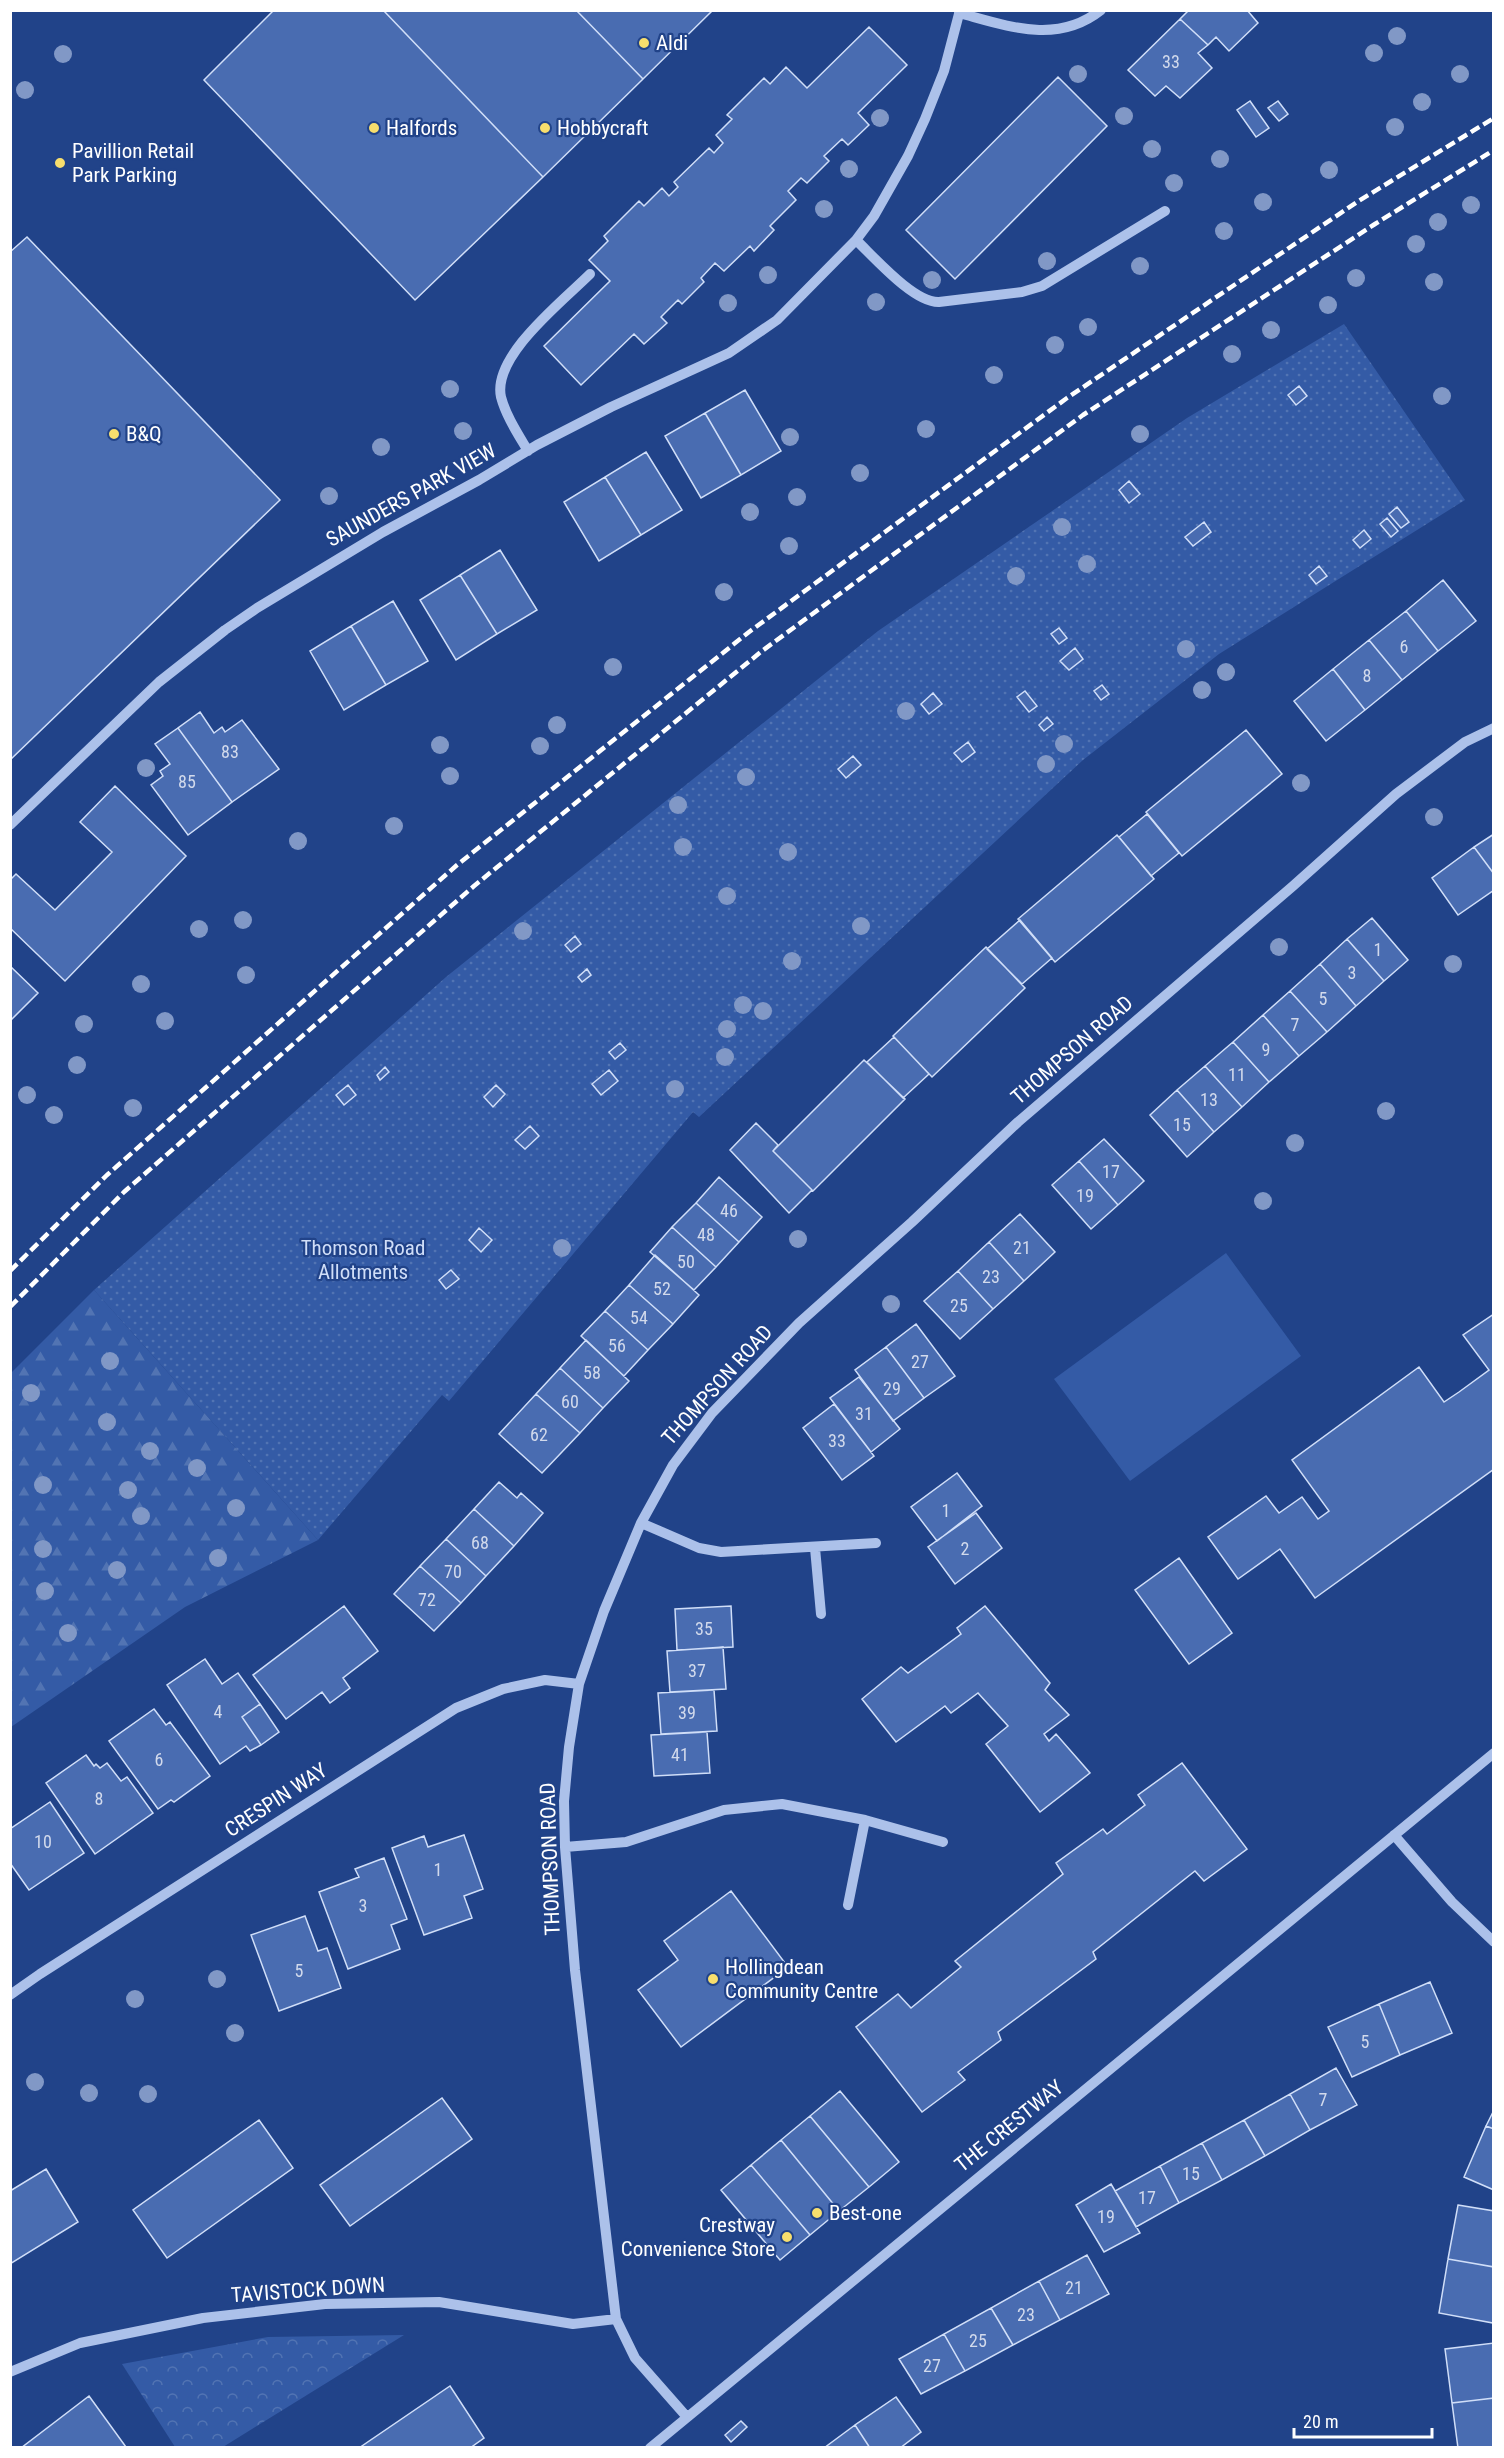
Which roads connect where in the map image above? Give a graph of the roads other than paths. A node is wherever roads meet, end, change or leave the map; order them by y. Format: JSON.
{"nodes":[{"id":1,"x":1101,"y":10,"type":"edge"},
{"id":2,"x":960,"y":12,"type":"edge"},
{"id":3,"x":1165,"y":211,"type":"dead end"},
{"id":4,"x":856,"y":240,"type":"junction"},
{"id":5,"x":590,"y":274,"type":"dead end"},
{"id":6,"x":528,"y":451,"type":"junction"},
{"id":7,"x":1494,"y":728,"type":"edge"},
{"id":8,"x":10,"y":825,"type":"edge"},
{"id":9,"x":641,"y":1523,"type":"junction"},
{"id":10,"x":876,"y":1543,"type":"dead end"},
{"id":11,"x":815,"y":1548,"type":"junction"},
{"id":12,"x":821,"y":1614,"type":"dead end"},
{"id":13,"x":579,"y":1684,"type":"junction"},
{"id":14,"x":1494,"y":1753,"type":"edge"},
{"id":15,"x":865,"y":1820,"type":"junction"},
{"id":16,"x":1394,"y":1835,"type":"junction"},
{"id":17,"x":943,"y":1842,"type":"dead end"},
{"id":18,"x":565,"y":1847,"type":"junction"},
{"id":19,"x":848,"y":1905,"type":"dead end"},
{"id":20,"x":1494,"y":1942,"type":"edge"},
{"id":21,"x":10,"y":1995,"type":"edge"},
{"id":22,"x":616,"y":2319,"type":"junction"},
{"id":23,"x":10,"y":2372,"type":"edge"},
{"id":24,"x":686,"y":2416,"type":"junction"},
{"id":25,"x":650,"y":2448,"type":"edge"}],
"edges":[{"from":1,"to":2,"type":"street","name":"SAUNDERS PARK VIEW"},
{"from":2,"to":4,"type":"street","name":"SAUNDERS PARK VIEW"},
{"from":3,"to":4,"type":"street"},
{"from":4,"to":6,"type":"street","name":"SAUNDERS PARK VIEW"},
{"from":5,"to":6,"type":"street"},
{"from":6,"to":8,"type":"street","name":"SAUNDERS PARK VIEW"},
{"from":7,"to":9,"type":"street","name":"THOMPSON ROAD"},
{"from":9,"to":11,"type":"street"},
{"from":9,"to":13,"type":"street","name":"THOMPSON ROAD"},
{"from":10,"to":11,"type":"street"},
{"from":11,"to":12,"type":"street"},
{"from":13,"to":18,"type":"street","name":"THOMPSON ROAD"},
{"from":13,"to":21,"type":"street","name":"CRESPIN WAY"},
{"from":14,"to":16,"type":"street","name":"THE CRESTWAY"},
{"from":15,"to":17,"type":"street"},
{"from":15,"to":18,"type":"street"},
{"from":15,"to":19,"type":"street"},
{"from":16,"to":20,"type":"street"},
{"from":16,"to":24,"type":"street","name":"THE CRESTWAY"},
{"from":18,"to":22,"type":"street","name":"THOMPSON ROAD"},
{"from":22,"to":23,"type":"street","name":"TAVISTOCK DOWN"},
{"from":22,"to":24,"type":"street","name":"THOMPSON ROAD"},
{"from":24,"to":25,"type":"street","name":"THE CRESTWAY"}]}
